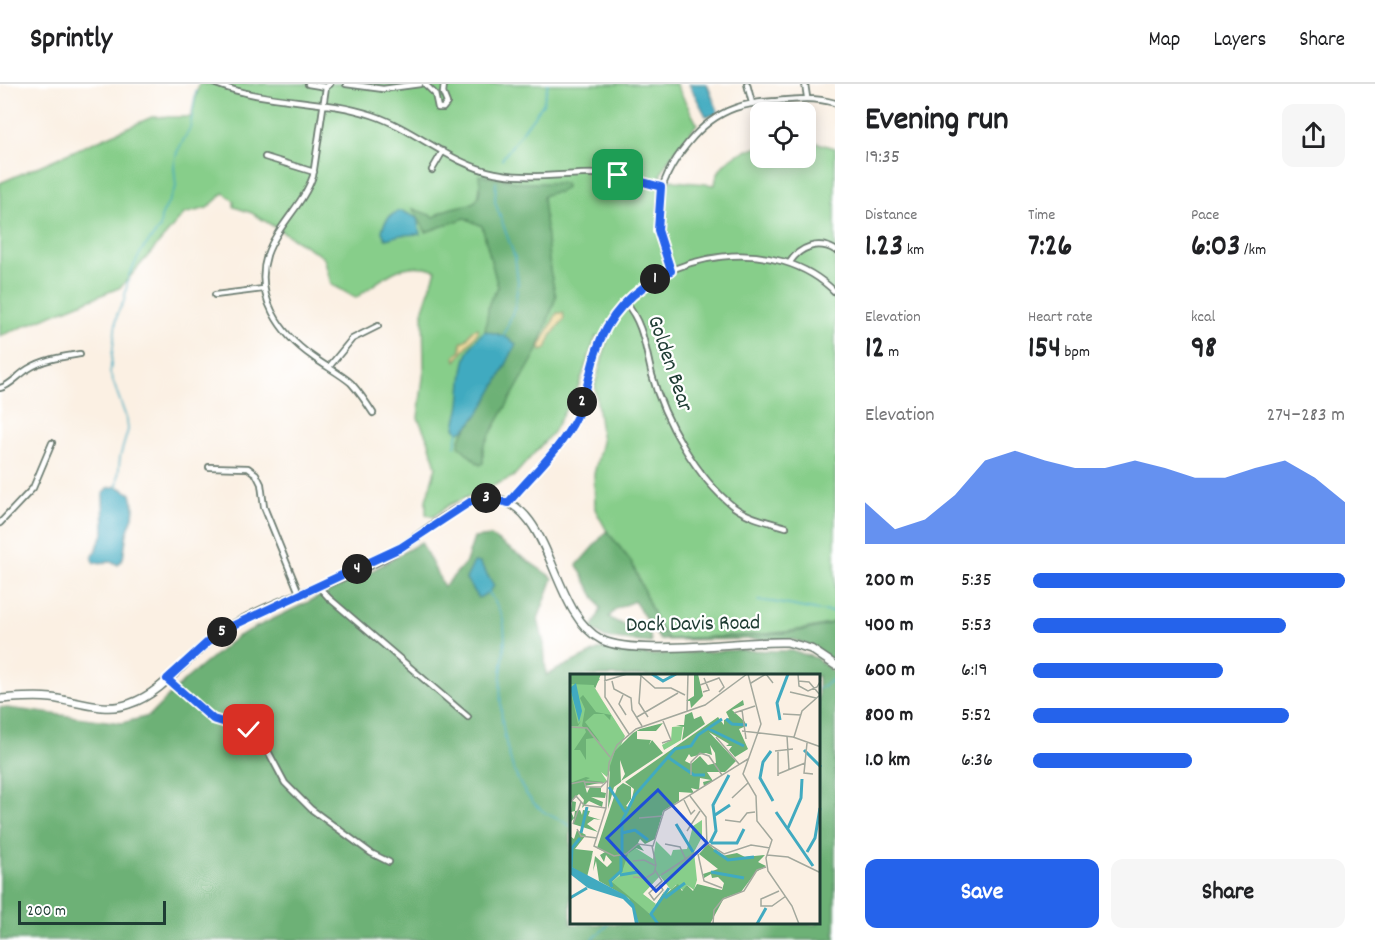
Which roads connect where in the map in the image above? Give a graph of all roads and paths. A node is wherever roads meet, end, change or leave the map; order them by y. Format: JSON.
{"nodes":[{"id":1,"x":216,"y":84,"type":"edge"},
{"id":2,"x":308,"y":84,"type":"edge"},
{"id":3,"x":346,"y":84,"type":"edge"},
{"id":4,"x":420,"y":84,"type":"edge"},
{"id":5,"x":424,"y":84,"type":"edge"},
{"id":6,"x":444,"y":84,"type":"edge"},
{"id":7,"x":747,"y":84,"type":"edge"},
{"id":8,"x":806,"y":84,"type":"edge"},
{"id":9,"x":328,"y":85,"type":"edge"},
{"id":10,"x":807,"y":97,"type":"junction"},
{"id":11,"x":752,"y":102,"type":"edge"},
{"id":12,"x":761,"y":102,"type":"edge"},
{"id":13,"x":835,"y":103,"type":"edge"},
{"id":14,"x":750,"y":104,"type":"edge"},
{"id":15,"x":324,"y":106,"type":"junction"},
{"id":16,"x":443,"y":152,"type":"junction"},
{"id":17,"x":265,"y":157,"type":"dead end"},
{"id":18,"x":432,"y":170,"type":"dead end"},
{"id":19,"x":314,"y":172,"type":"junction"},
{"id":20,"x":661,"y":187,"type":"junction"},
{"id":21,"x":835,"y":250,"type":"edge"},
{"id":22,"x":790,"y":262,"type":"junction"},
{"id":23,"x":671,"y":271,"type":"junction"},
{"id":24,"x":263,"y":289,"type":"junction"},
{"id":25,"x":835,"y":292,"type":"edge"},
{"id":26,"x":215,"y":295,"type":"dead end"},
{"id":27,"x":625,"y":302,"type":"junction"},
{"id":28,"x":378,"y":326,"type":"dead end"},
{"id":29,"x":80,"y":354,"type":"dead end"},
{"id":30,"x":329,"y":368,"type":"junction"},
{"id":31,"x":0,"y":388,"type":"edge"},
{"id":32,"x":372,"y":413,"type":"dead end"},
{"id":33,"x":52,"y":443,"type":"dead end"},
{"id":34,"x":209,"y":467,"type":"dead end"},
{"id":35,"x":508,"y":503,"type":"junction"},
{"id":36,"x":0,"y":523,"type":"edge"},
{"id":37,"x":786,"y":527,"type":"dead end"},
{"id":38,"x":318,"y":586,"type":"junction"},
{"id":39,"x":300,"y":593,"type":"junction"},
{"id":40,"x":835,"y":665,"type":"edge"},
{"id":41,"x":167,"y":679,"type":"junction"},
{"id":42,"x":0,"y":699,"type":"edge"},
{"id":43,"x":468,"y":717,"type":"dead end"},
{"id":44,"x":389,"y":862,"type":"dead end"}],
"edges":[{"from":1,"to":15,"type":"street"},
{"from":2,"to":9,"type":"street"},
{"from":3,"to":4,"type":"street"},
{"from":5,"to":6,"type":"street"},
{"from":7,"to":11,"type":"street"},
{"from":8,"to":10,"type":"street"},
{"from":9,"to":15,"type":"street"},
{"from":10,"to":12,"type":"street"},
{"from":10,"to":13,"type":"street"},
{"from":14,"to":20,"type":"street"},
{"from":15,"to":16,"type":"street"},
{"from":15,"to":19,"type":"street"},
{"from":16,"to":18,"type":"street"},
{"from":16,"to":20,"type":"street"},
{"from":17,"to":19,"type":"street"},
{"from":19,"to":24,"type":"street"},
{"from":20,"to":23,"type":"street"},
{"from":21,"to":22,"type":"street"},
{"from":22,"to":23,"type":"street"},
{"from":22,"to":25,"type":"street"},
{"from":23,"to":27,"type":"street"},
{"from":24,"to":26,"type":"street"},
{"from":24,"to":30,"type":"street"},
{"from":27,"to":35,"type":"street"},
{"from":27,"to":37,"type":"street","name":"Golden Bear"},
{"from":28,"to":30,"type":"street"},
{"from":29,"to":31,"type":"street"},
{"from":30,"to":32,"type":"street"},
{"from":33,"to":36,"type":"street"},
{"from":34,"to":39,"type":"street"},
{"from":35,"to":38,"type":"street"},
{"from":35,"to":40,"type":"street","name":"Dock Davis Road"},
{"from":38,"to":39,"type":"street"},
{"from":38,"to":43,"type":"street"},
{"from":39,"to":41,"type":"street"},
{"from":41,"to":42,"type":"street"},
{"from":41,"to":44,"type":"street"}]}
